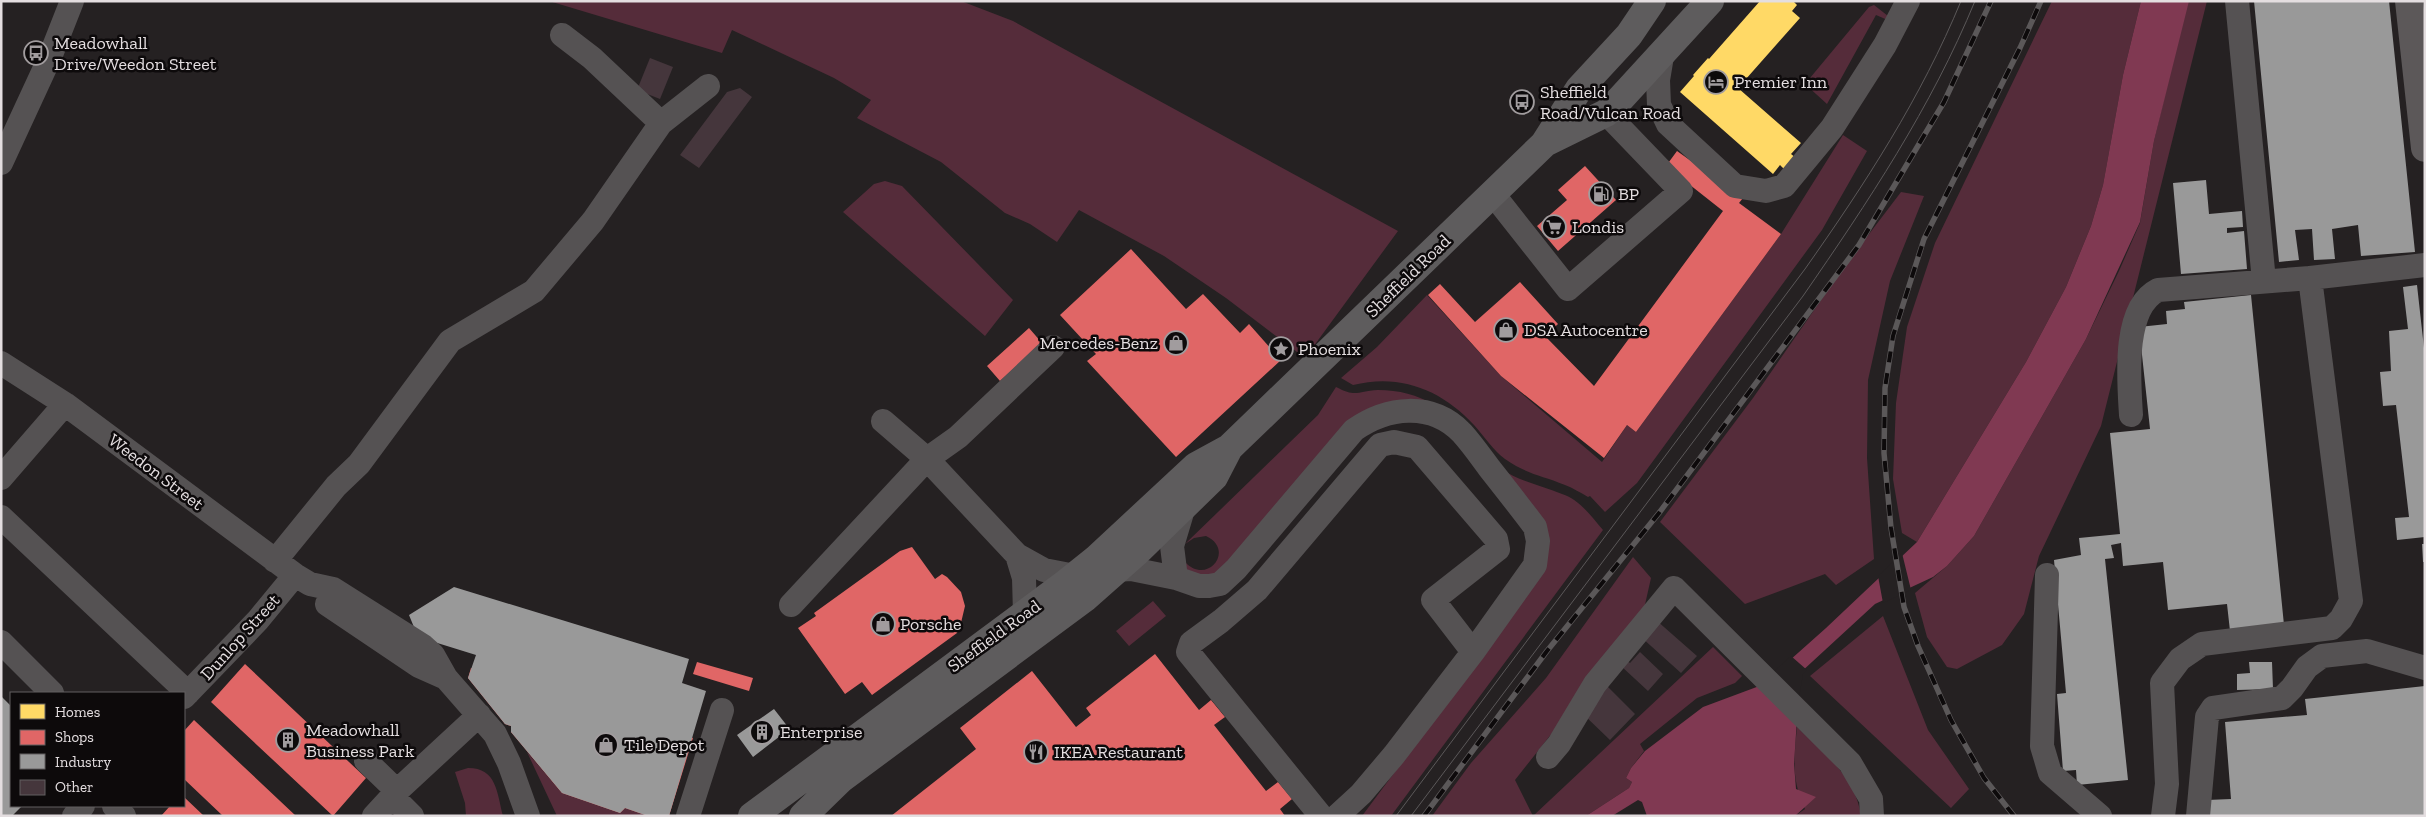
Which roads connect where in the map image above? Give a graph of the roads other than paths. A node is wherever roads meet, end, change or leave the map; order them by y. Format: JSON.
{"nodes":[{"id":1,"x":72,"y":1,"type":"edge"},
{"id":2,"x":1652,"y":1,"type":"edge"},
{"id":3,"x":1710,"y":1,"type":"edge"},
{"id":4,"x":1908,"y":1,"type":"edge"},
{"id":5,"x":2237,"y":1,"type":"edge"},
{"id":6,"x":2410,"y":1,"type":"edge"},
{"id":7,"x":562,"y":35,"type":"dead end"},
{"id":8,"x":1662,"y":56,"type":"junction"},
{"id":9,"x":708,"y":86,"type":"dead end"},
{"id":10,"x":1606,"y":113,"type":"junction"},
{"id":11,"x":661,"y":123,"type":"junction"},
{"id":12,"x":1544,"y":144,"type":"junction"},
{"id":13,"x":2425,"y":148,"type":"edge"},
{"id":14,"x":1,"y":163,"type":"edge"},
{"id":15,"x":1493,"y":194,"type":"junction"},
{"id":16,"x":2425,"y":265,"type":"edge"},
{"id":17,"x":2310,"y":278,"type":"junction"},
{"id":18,"x":2264,"y":281,"type":"junction"},
{"id":19,"x":1053,"y":347,"type":"dead end"},
{"id":20,"x":1,"y":363,"type":"edge"},
{"id":21,"x":65,"y":404,"type":"junction"},
{"id":22,"x":2131,"y":415,"type":"dead end"},
{"id":23,"x":883,"y":421,"type":"dead end"},
{"id":24,"x":1229,"y":448,"type":"junction"},
{"id":25,"x":927,"y":459,"type":"junction"},
{"id":26,"x":1,"y":478,"type":"edge"},
{"id":27,"x":1184,"y":506,"type":"junction"},
{"id":28,"x":1,"y":517,"type":"edge"},
{"id":29,"x":1017,"y":555,"type":"junction"},
{"id":30,"x":275,"y":561,"type":"junction"},
{"id":31,"x":1115,"y":570,"type":"junction"},
{"id":32,"x":2046,"y":575,"type":"dead end"},
{"id":33,"x":1075,"y":576,"type":"junction"},
{"id":34,"x":1176,"y":578,"type":"junction"},
{"id":35,"x":302,"y":579,"type":"junction"},
{"id":36,"x":791,"y":605,"type":"dead end"},
{"id":37,"x":1025,"y":614,"type":"junction"},
{"id":38,"x":1,"y":642,"type":"edge"},
{"id":39,"x":1473,"y":652,"type":"junction"},
{"id":40,"x":2425,"y":668,"type":"edge"},
{"id":41,"x":51,"y":692,"type":"edge"},
{"id":42,"x":183,"y":692,"type":"edge"},
{"id":43,"x":186,"y":695,"type":"edge"},
{"id":44,"x":722,"y":710,"type":"dead end"},
{"id":45,"x":479,"y":715,"type":"junction"},
{"id":46,"x":1548,"y":757,"type":"dead end"},
{"id":47,"x":366,"y":761,"type":"dead end"},
{"id":48,"x":394,"y":794,"type":"junction"},
{"id":49,"x":115,"y":807,"type":"edge"},
{"id":50,"x":1336,"y":815,"type":"edge"},
{"id":51,"x":124,"y":816,"type":"edge"},
{"id":52,"x":374,"y":816,"type":"edge"},
{"id":53,"x":412,"y":816,"type":"edge"},
{"id":54,"x":528,"y":816,"type":"edge"},
{"id":55,"x":688,"y":816,"type":"edge"},
{"id":56,"x":752,"y":816,"type":"edge"},
{"id":57,"x":802,"y":816,"type":"edge"},
{"id":58,"x":1872,"y":816,"type":"edge"},
{"id":59,"x":2100,"y":816,"type":"edge"},
{"id":60,"x":2164,"y":816,"type":"edge"},
{"id":61,"x":2198,"y":816,"type":"edge"}],
"edges":[{"from":1,"to":14,"type":"street"},
{"from":2,"to":12,"type":"main road"},
{"from":3,"to":8,"type":"main road"},
{"from":4,"to":8,"type":"street"},
{"from":5,"to":18,"type":"street"},
{"from":6,"to":13,"type":"highway"},
{"from":7,"to":11,"type":"street"},
{"from":8,"to":10,"type":"main road"},
{"from":9,"to":11,"type":"street"},
{"from":10,"to":12,"type":"main road"},
{"from":10,"to":15,"type":"street"},
{"from":11,"to":30,"type":"street"},
{"from":12,"to":15,"type":"main road","name":"Sheffield Road"},
{"from":15,"to":24,"type":"main road","name":"Sheffield Road"},
{"from":16,"to":17,"type":"street"},
{"from":17,"to":18,"type":"street"},
{"from":17,"to":60,"type":"street"},
{"from":18,"to":22,"type":"street"},
{"from":19,"to":25,"type":"street"},
{"from":20,"to":21,"type":"street","name":"Weedon Street"},
{"from":21,"to":26,"type":"street"},
{"from":21,"to":30,"type":"street","name":"Weedon Street"},
{"from":23,"to":25,"type":"street"},
{"from":24,"to":27,"type":"main road","name":"Sheffield Road"},
{"from":24,"to":33,"type":"main road","name":"Sheffield Road"},
{"from":25,"to":29,"type":"street"},
{"from":25,"to":36,"type":"street"},
{"from":27,"to":31,"type":"main road","name":"Sheffield Road"},
{"from":27,"to":34,"type":"street"},
{"from":28,"to":42,"type":"street"},
{"from":29,"to":33,"type":"street"},
{"from":29,"to":37,"type":"street"},
{"from":30,"to":35,"type":"street","name":"Weedon Street"},
{"from":31,"to":34,"type":"street"},
{"from":31,"to":57,"type":"main road","name":"Sheffield Road"},
{"from":32,"to":59,"type":"street"},
{"from":33,"to":37,"type":"main road","name":"Sheffield Road"},
{"from":34,"to":39,"type":"street"},
{"from":35,"to":43,"type":"street","name":"Dunlop Street"},
{"from":35,"to":45,"type":"street","name":"Weedon Street"},
{"from":37,"to":56,"type":"main road","name":"Sheffield Road"},
{"from":38,"to":41,"type":"street"},
{"from":39,"to":50,"type":"street"},
{"from":39,"to":50,"type":"street"},
{"from":40,"to":61,"type":"street"},
{"from":44,"to":55,"type":"street"},
{"from":45,"to":48,"type":"street"},
{"from":45,"to":54,"type":"street","name":"Weedon Street"},
{"from":46,"to":58,"type":"street"},
{"from":47,"to":48,"type":"street"},
{"from":48,"to":52,"type":"street"},
{"from":48,"to":53,"type":"street"},
{"from":49,"to":51,"type":"street"}]}
